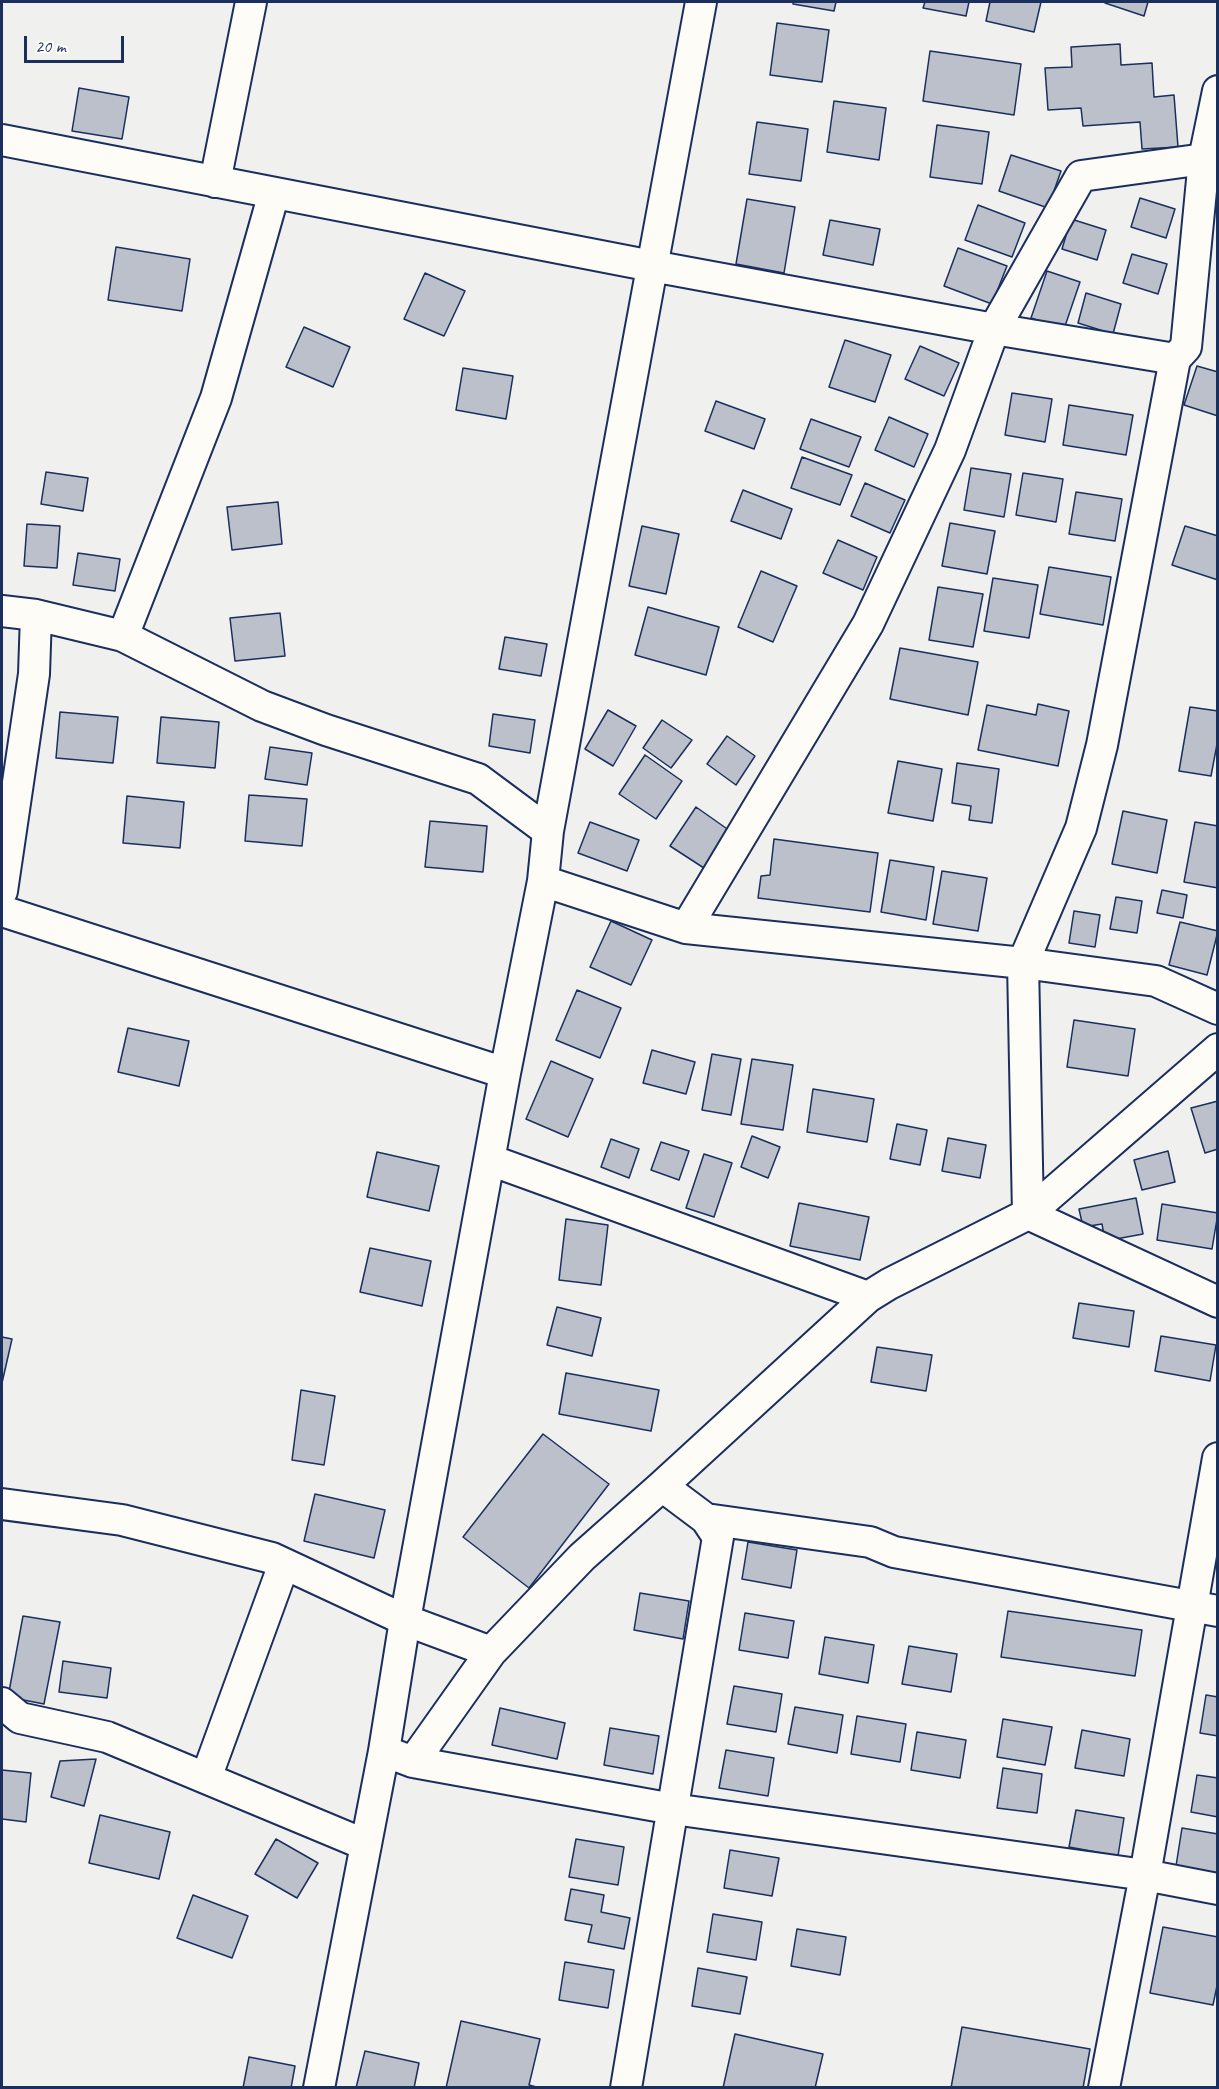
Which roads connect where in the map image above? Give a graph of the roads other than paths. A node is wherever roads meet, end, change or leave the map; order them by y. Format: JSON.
{"nodes":[{"id":1,"x":251,"y":2,"type":"edge"},
{"id":2,"x":701,"y":2,"type":"edge"},
{"id":3,"x":1218,"y":91,"type":"edge"},
{"id":4,"x":2,"y":140,"type":"edge"},
{"id":5,"x":1204,"y":159,"type":"junction"},
{"id":6,"x":215,"y":182,"type":"junction"},
{"id":7,"x":274,"y":192,"type":"junction"},
{"id":8,"x":652,"y":266,"type":"junction"},
{"id":9,"x":994,"y":329,"type":"junction"},
{"id":10,"x":1175,"y":359,"type":"junction"},
{"id":11,"x":2,"y":611,"type":"edge"},
{"id":12,"x":36,"y":615,"type":"junction"},
{"id":13,"x":123,"y":636,"type":"junction"},
{"id":14,"x":548,"y":831,"type":"junction"},
{"id":15,"x":5,"y":841,"type":"edge"},
{"id":16,"x":543,"y":881,"type":"junction"},
{"id":17,"x":2,"y":891,"type":"edge"},
{"id":18,"x":2,"y":911,"type":"edge"},
{"id":19,"x":686,"y":928,"type":"junction"},
{"id":20,"x":1023,"y":963,"type":"junction"},
{"id":21,"x":1218,"y":1009,"type":"edge"},
{"id":22,"x":1218,"y":1048,"type":"edge"},
{"id":23,"x":505,"y":1073,"type":"junction"},
{"id":24,"x":490,"y":1160,"type":"junction"},
{"id":25,"x":1028,"y":1214,"type":"junction"},
{"id":26,"x":868,"y":1297,"type":"junction"},
{"id":27,"x":1218,"y":1302,"type":"edge"},
{"id":28,"x":1218,"y":1458,"type":"edge"},
{"id":29,"x":662,"y":1486,"type":"junction"},
{"id":30,"x":2,"y":1504,"type":"edge"},
{"id":31,"x":706,"y":1519,"type":"junction"},
{"id":32,"x":284,"y":1564,"type":"junction"},
{"id":33,"x":1204,"y":1609,"type":"edge"},
{"id":34,"x":402,"y":1619,"type":"junction"},
{"id":35,"x":491,"y":1652,"type":"junction"},
{"id":36,"x":2,"y":1703,"type":"edge"},
{"id":37,"x":384,"y":1752,"type":"junction"},
{"id":38,"x":413,"y":1762,"type":"junction"},
{"id":39,"x":206,"y":1778,"type":"junction"},
{"id":40,"x":673,"y":1809,"type":"junction"},
{"id":41,"x":366,"y":1845,"type":"junction"},
{"id":42,"x":1145,"y":1875,"type":"junction"},
{"id":43,"x":1218,"y":1889,"type":"edge"},
{"id":44,"x":319,"y":2088,"type":"edge"},
{"id":45,"x":626,"y":2088,"type":"edge"},
{"id":46,"x":1104,"y":2088,"type":"edge"}],
"edges":[{"from":1,"to":6,"type":"street"},
{"from":2,"to":8,"type":"street"},
{"from":3,"to":5,"type":"street"},
{"from":4,"to":6,"type":"street"},
{"from":5,"to":9,"type":"street"},
{"from":5,"to":10,"type":"street"},
{"from":6,"to":7,"type":"street"},
{"from":7,"to":8,"type":"street"},
{"from":7,"to":13,"type":"street"},
{"from":8,"to":9,"type":"street"},
{"from":8,"to":14,"type":"street"},
{"from":9,"to":10,"type":"street"},
{"from":9,"to":19,"type":"street"},
{"from":10,"to":20,"type":"street"},
{"from":11,"to":12,"type":"street"},
{"from":12,"to":13,"type":"street"},
{"from":12,"to":15,"type":"street"},
{"from":13,"to":14,"type":"street"},
{"from":14,"to":16,"type":"street"},
{"from":15,"to":17,"type":"street"},
{"from":16,"to":19,"type":"street"},
{"from":16,"to":23,"type":"street"},
{"from":18,"to":23,"type":"street"},
{"from":19,"to":20,"type":"street"},
{"from":20,"to":21,"type":"street"},
{"from":20,"to":25,"type":"street"},
{"from":22,"to":25,"type":"street"},
{"from":23,"to":24,"type":"street"},
{"from":24,"to":26,"type":"street"},
{"from":24,"to":34,"type":"street"},
{"from":25,"to":26,"type":"street"},
{"from":25,"to":27,"type":"street"},
{"from":26,"to":29,"type":"street"},
{"from":28,"to":33,"type":"street"},
{"from":29,"to":31,"type":"street"},
{"from":29,"to":35,"type":"street"},
{"from":30,"to":32,"type":"street"},
{"from":31,"to":33,"type":"street"},
{"from":31,"to":40,"type":"street"},
{"from":32,"to":34,"type":"street"},
{"from":32,"to":39,"type":"street"},
{"from":33,"to":42,"type":"street"},
{"from":34,"to":35,"type":"street"},
{"from":34,"to":37,"type":"street"},
{"from":35,"to":38,"type":"street"},
{"from":36,"to":39,"type":"street"},
{"from":37,"to":38,"type":"street"},
{"from":37,"to":41,"type":"street"},
{"from":38,"to":40,"type":"street"},
{"from":39,"to":41,"type":"street"},
{"from":40,"to":42,"type":"street"},
{"from":40,"to":45,"type":"street"},
{"from":41,"to":44,"type":"street"},
{"from":42,"to":43,"type":"street"},
{"from":42,"to":46,"type":"street"}]}
